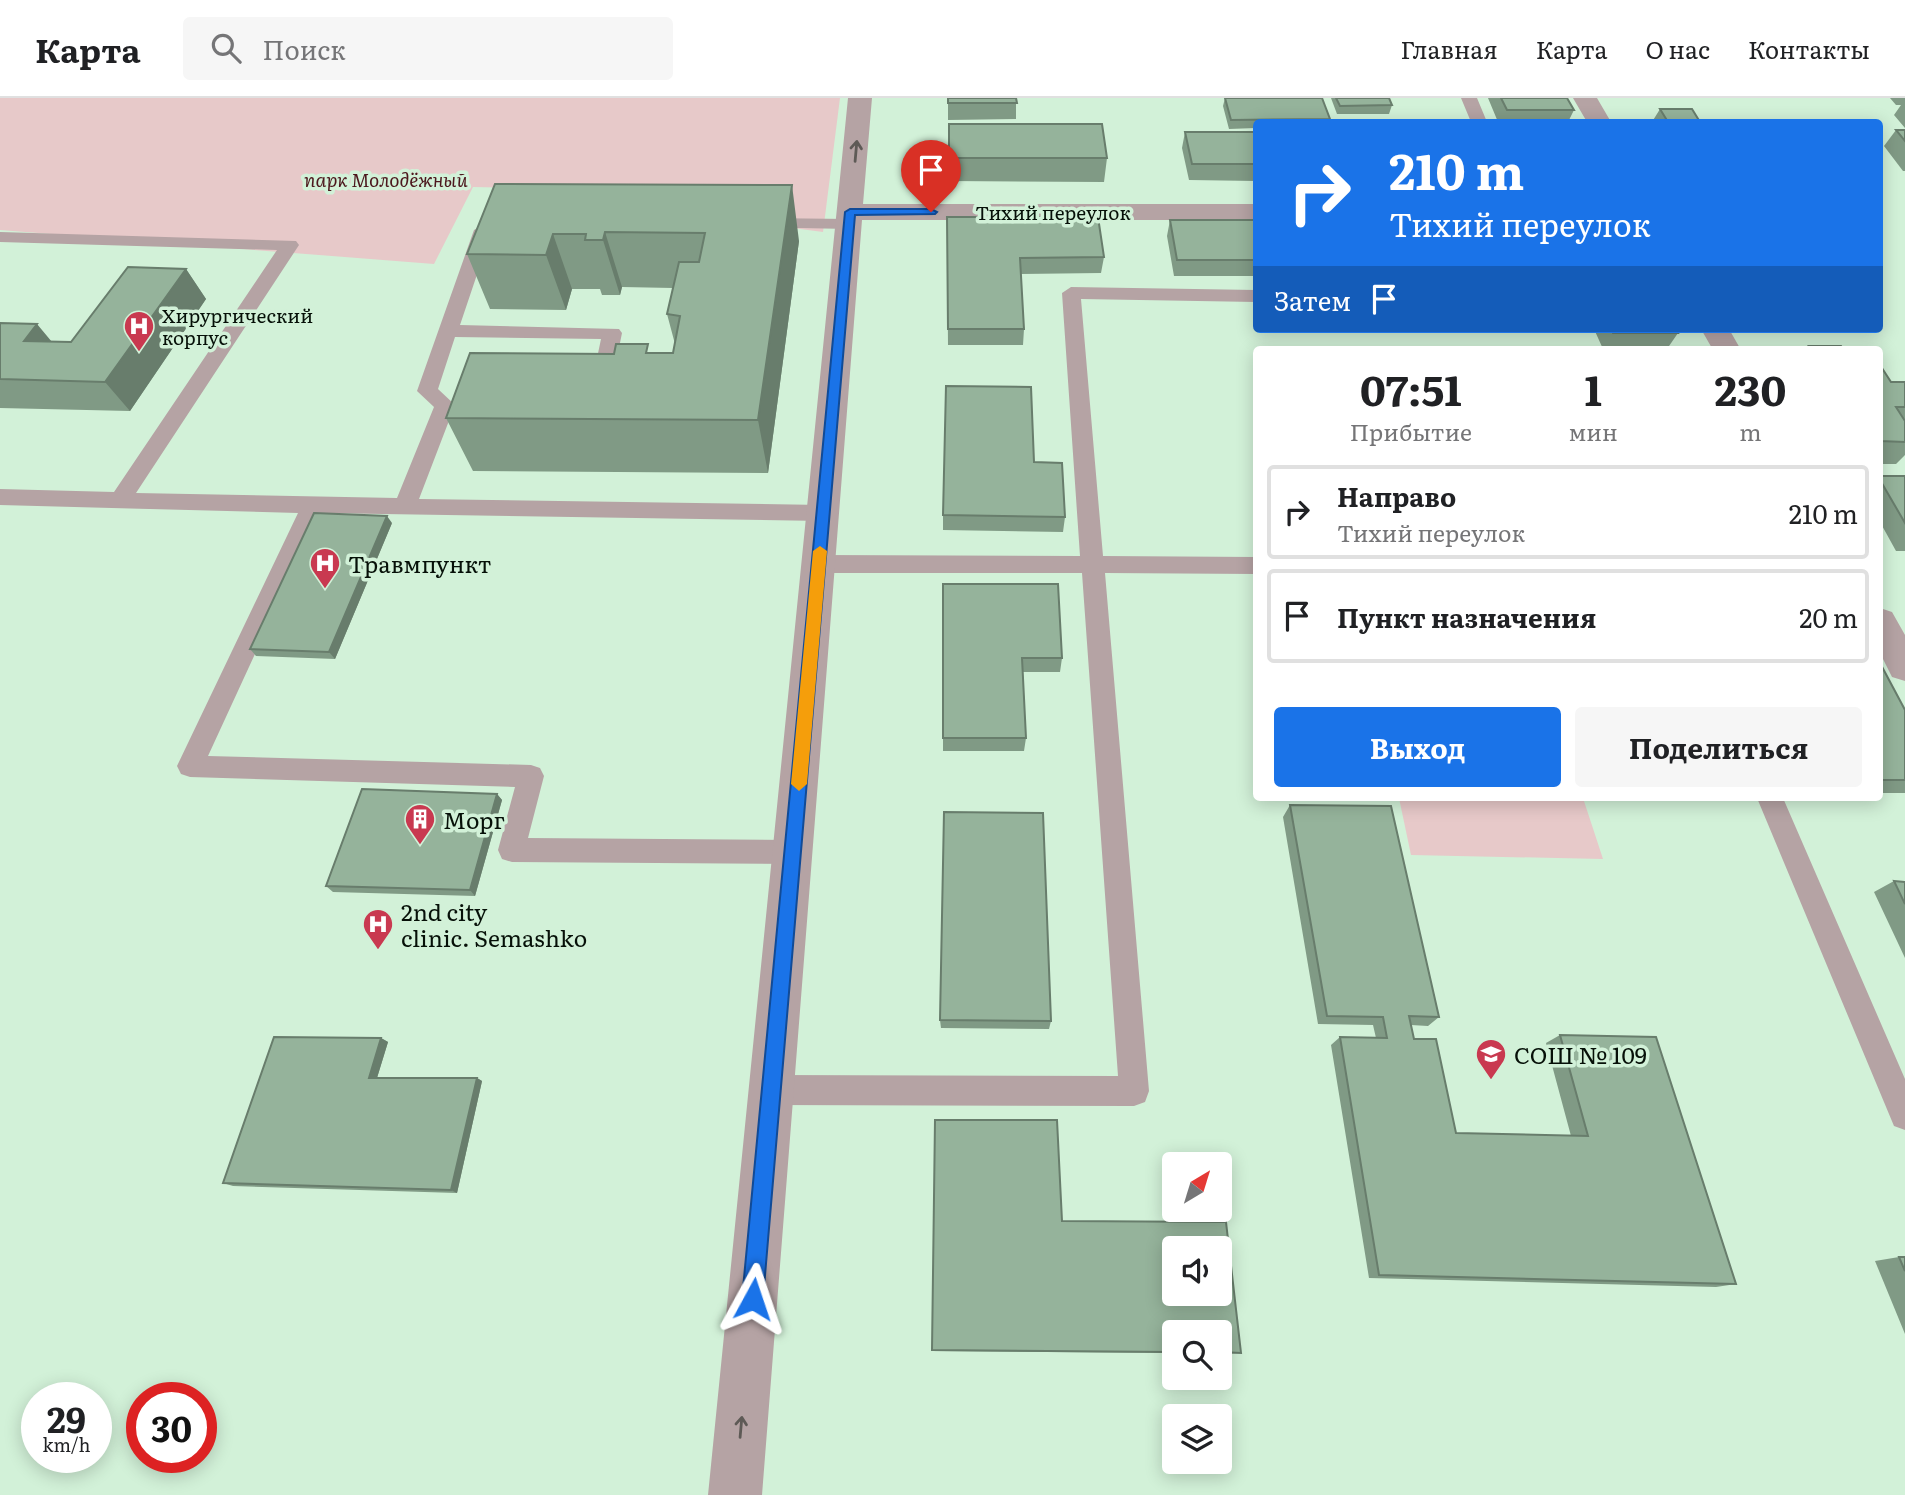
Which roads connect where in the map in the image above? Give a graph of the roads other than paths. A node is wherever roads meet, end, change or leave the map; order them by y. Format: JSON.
{"nodes":[{"id":1,"x":860,"y":98,"type":"edge"},
{"id":2,"x":1469,"y":98,"type":"edge"},
{"id":3,"x":1585,"y":98,"type":"edge"},
{"id":4,"x":1478,"y":119,"type":"edge"},
{"id":5,"x":1597,"y":119,"type":"edge"},
{"id":6,"x":1253,"y":212,"type":"edge"},
{"id":7,"x":850,"y":218,"type":"junction"},
{"id":8,"x":501,"y":219,"type":"edge"},
{"id":9,"x":738,"y":223,"type":"edge"},
{"id":10,"x":0,"y":237,"type":"edge"},
{"id":11,"x":1253,"y":296,"type":"edge"},
{"id":12,"x":448,"y":331,"type":"junction"},
{"id":13,"x":436,"y":398,"type":"junction"},
{"id":14,"x":463,"y":398,"type":"edge"},
{"id":15,"x":585,"y":398,"type":"edge"},
{"id":16,"x":0,"y":497,"type":"edge"},
{"id":17,"x":120,"y":500,"type":"junction"},
{"id":18,"x":313,"y":505,"type":"junction"},
{"id":19,"x":405,"y":506,"type":"junction"},
{"id":20,"x":823,"y":513,"type":"junction"},
{"id":21,"x":1092,"y":564,"type":"junction"},
{"id":22,"x":818,"y":565,"type":"junction"},
{"id":23,"x":1253,"y":565,"type":"edge"},
{"id":24,"x":1883,"y":627,"type":"edge"},
{"id":25,"x":1905,"y":667,"type":"edge"},
{"id":26,"x":1771,"y":801,"type":"edge"},
{"id":27,"x":793,"y":852,"type":"junction"},
{"id":28,"x":771,"y":1090,"type":"junction"},
{"id":29,"x":1905,"y":1115,"type":"edge"},
{"id":30,"x":735,"y":1495,"type":"edge"}],
"edges":[{"from":7,"to":1,"type":"street","one_way":true},
{"from":2,"to":4,"type":"lane"},
{"from":3,"to":5,"type":"street"},
{"from":6,"to":7,"type":"street","name":"Тихий переулок"},
{"from":7,"to":9,"type":"lane"},
{"from":7,"to":20,"type":"street"},
{"from":8,"to":12,"type":"lane"},
{"from":10,"to":17,"type":"lane"},
{"from":11,"to":21,"type":"lane"},
{"from":12,"to":13,"type":"lane"},
{"from":12,"to":15,"type":"lane"},
{"from":13,"to":14,"type":"lane"},
{"from":13,"to":19,"type":"lane"},
{"from":16,"to":17,"type":"lane"},
{"from":17,"to":18,"type":"lane"},
{"from":18,"to":19,"type":"lane"},
{"from":18,"to":27,"type":"lane"},
{"from":19,"to":20,"type":"lane"},
{"from":20,"to":22,"type":"street"},
{"from":21,"to":22,"type":"lane"},
{"from":21,"to":23,"type":"lane"},
{"from":21,"to":28,"type":"lane"},
{"from":22,"to":27,"type":"street"},
{"from":24,"to":25,"type":"street"},
{"from":26,"to":29,"type":"lane"},
{"from":27,"to":28,"type":"street"},
{"from":30,"to":28,"type":"street","one_way":true}]}
